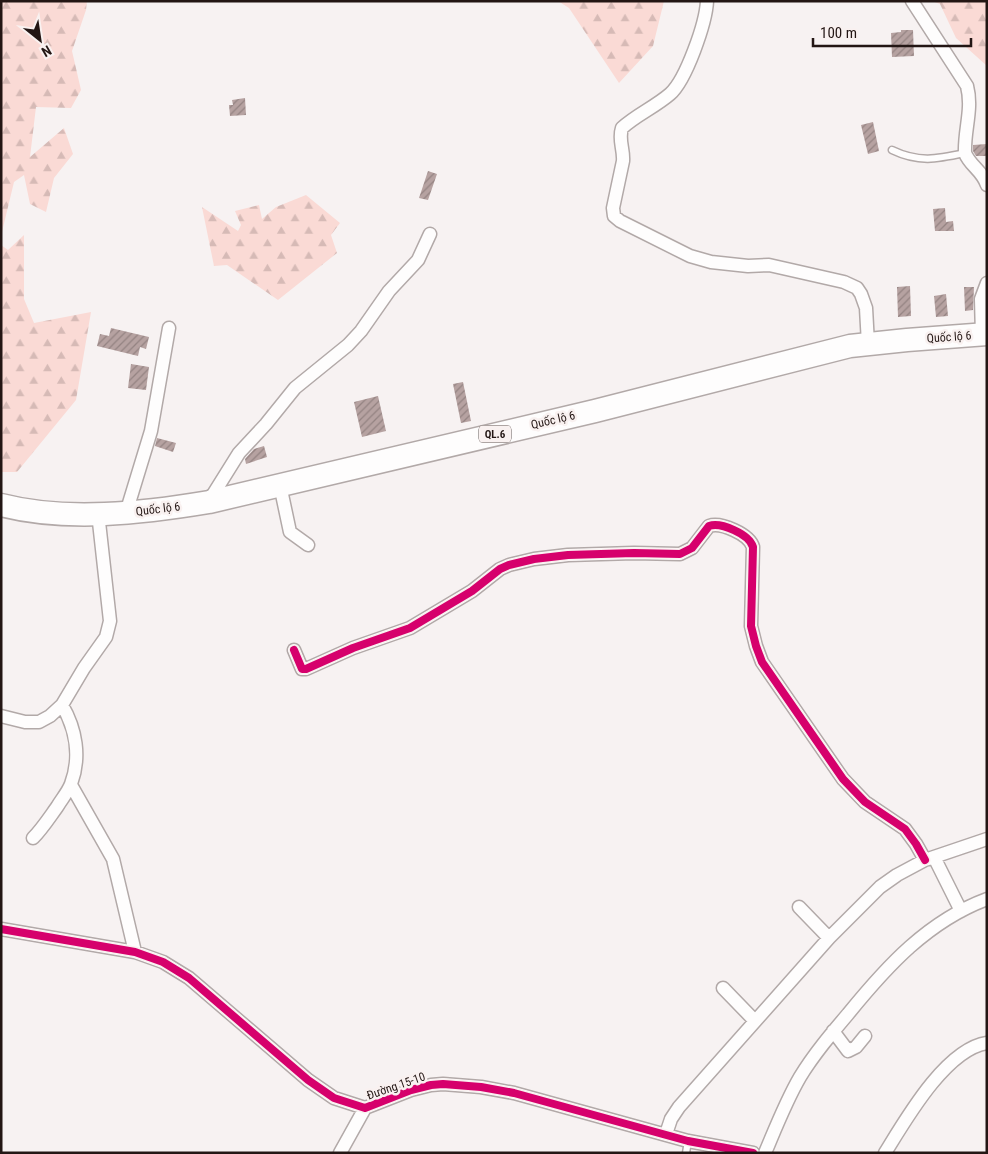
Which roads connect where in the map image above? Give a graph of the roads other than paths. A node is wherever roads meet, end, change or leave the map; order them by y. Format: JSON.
{"nodes":[{"id":1,"x":707,"y":1,"type":"edge"},
{"id":2,"x":912,"y":1,"type":"edge"},
{"id":3,"x":892,"y":150,"type":"dead end"},
{"id":4,"x":965,"y":153,"type":"junction"},
{"id":5,"x":987,"y":185,"type":"edge"},
{"id":6,"x":430,"y":234,"type":"dead end"},
{"id":7,"x":987,"y":283,"type":"edge"},
{"id":8,"x":169,"y":328,"type":"dead end"},
{"id":9,"x":984,"y":334,"type":"edge"},
{"id":10,"x":868,"y":344,"type":"junction"},
{"id":11,"x":280,"y":485,"type":"junction"},
{"id":12,"x":209,"y":502,"type":"junction"},
{"id":13,"x":1,"y":505,"type":"edge"},
{"id":14,"x":126,"y":513,"type":"junction"},
{"id":15,"x":98,"y":514,"type":"junction"},
{"id":16,"x":308,"y":545,"type":"dead end"},
{"id":17,"x":294,"y":650,"type":"dead end"},
{"id":18,"x":62,"y":705,"type":"junction"},
{"id":19,"x":1,"y":716,"type":"edge"},
{"id":20,"x":71,"y":785,"type":"junction"},
{"id":21,"x":33,"y":838,"type":"dead end"},
{"id":22,"x":987,"y":839,"type":"edge"},
{"id":23,"x":929,"y":859,"type":"junction"},
{"id":24,"x":987,"y":899,"type":"edge"},
{"id":25,"x":799,"y":907,"type":"dead end"},
{"id":26,"x":961,"y":911,"type":"junction"},
{"id":27,"x":1,"y":929,"type":"edge"},
{"id":28,"x":829,"y":938,"type":"junction"},
{"id":29,"x":135,"y":952,"type":"junction"},
{"id":30,"x":723,"y":988,"type":"dead end"},
{"id":31,"x":754,"y":1020,"type":"junction"},
{"id":32,"x":833,"y":1032,"type":"junction"},
{"id":33,"x":865,"y":1036,"type":"dead end"},
{"id":34,"x":987,"y":1043,"type":"edge"},
{"id":35,"x":365,"y":1108,"type":"junction"},
{"id":36,"x":666,"y":1134,"type":"junction"},
{"id":37,"x":687,"y":1147,"type":"edge"},
{"id":38,"x":340,"y":1153,"type":"edge"},
{"id":39,"x":753,"y":1153,"type":"edge"},
{"id":40,"x":765,"y":1153,"type":"edge"},
{"id":41,"x":885,"y":1153,"type":"edge"}],
"edges":[{"from":1,"to":10,"type":"street"},
{"from":2,"to":4,"type":"street"},
{"from":3,"to":4,"type":"lane"},
{"from":4,"to":5,"type":"street"},
{"from":6,"to":12,"type":"street"},
{"from":7,"to":9,"type":"street"},
{"from":8,"to":14,"type":"street"},
{"from":9,"to":10,"type":"highway","name":"Quốc lộ 6","number":"QL.6"},
{"from":10,"to":11,"type":"highway","name":"Quốc lộ 6","number":"QL.6"},
{"from":11,"to":12,"type":"highway","name":"Quốc lộ 6","number":"QL.6"},
{"from":11,"to":16,"type":"street"},
{"from":12,"to":14,"type":"highway","name":"Quốc lộ 6","number":"QL.6"},
{"from":13,"to":15,"type":"highway","name":"Quốc lộ 6","number":"QL.6"},
{"from":14,"to":15,"type":"highway","name":"Quốc lộ 6","number":"QL.6"},
{"from":15,"to":18,"type":"street"},
{"from":17,"to":23,"type":"street"},
{"from":18,"to":19,"type":"street"},
{"from":18,"to":20,"type":"street"},
{"from":20,"to":21,"type":"street"},
{"from":20,"to":29,"type":"street"},
{"from":22,"to":23,"type":"street"},
{"from":23,"to":26,"type":"street"},
{"from":23,"to":28,"type":"street"},
{"from":24,"to":26,"type":"street"},
{"from":25,"to":28,"type":"street"},
{"from":26,"to":32,"type":"street"},
{"from":27,"to":29,"type":"street","name":"Đường 15-10"},
{"from":28,"to":31,"type":"street"},
{"from":29,"to":35,"type":"street","name":"Đường 15-10"},
{"from":30,"to":31,"type":"street"},
{"from":31,"to":36,"type":"street"},
{"from":32,"to":33,"type":"street"},
{"from":32,"to":40,"type":"street"},
{"from":34,"to":41,"type":"street"},
{"from":35,"to":36,"type":"street","name":"Đường 15-10"},
{"from":35,"to":38,"type":"street"},
{"from":36,"to":37,"type":"street","name":"Đường 15-10"},
{"from":37,"to":39,"type":"street","name":"Đường 15-10"}]}
